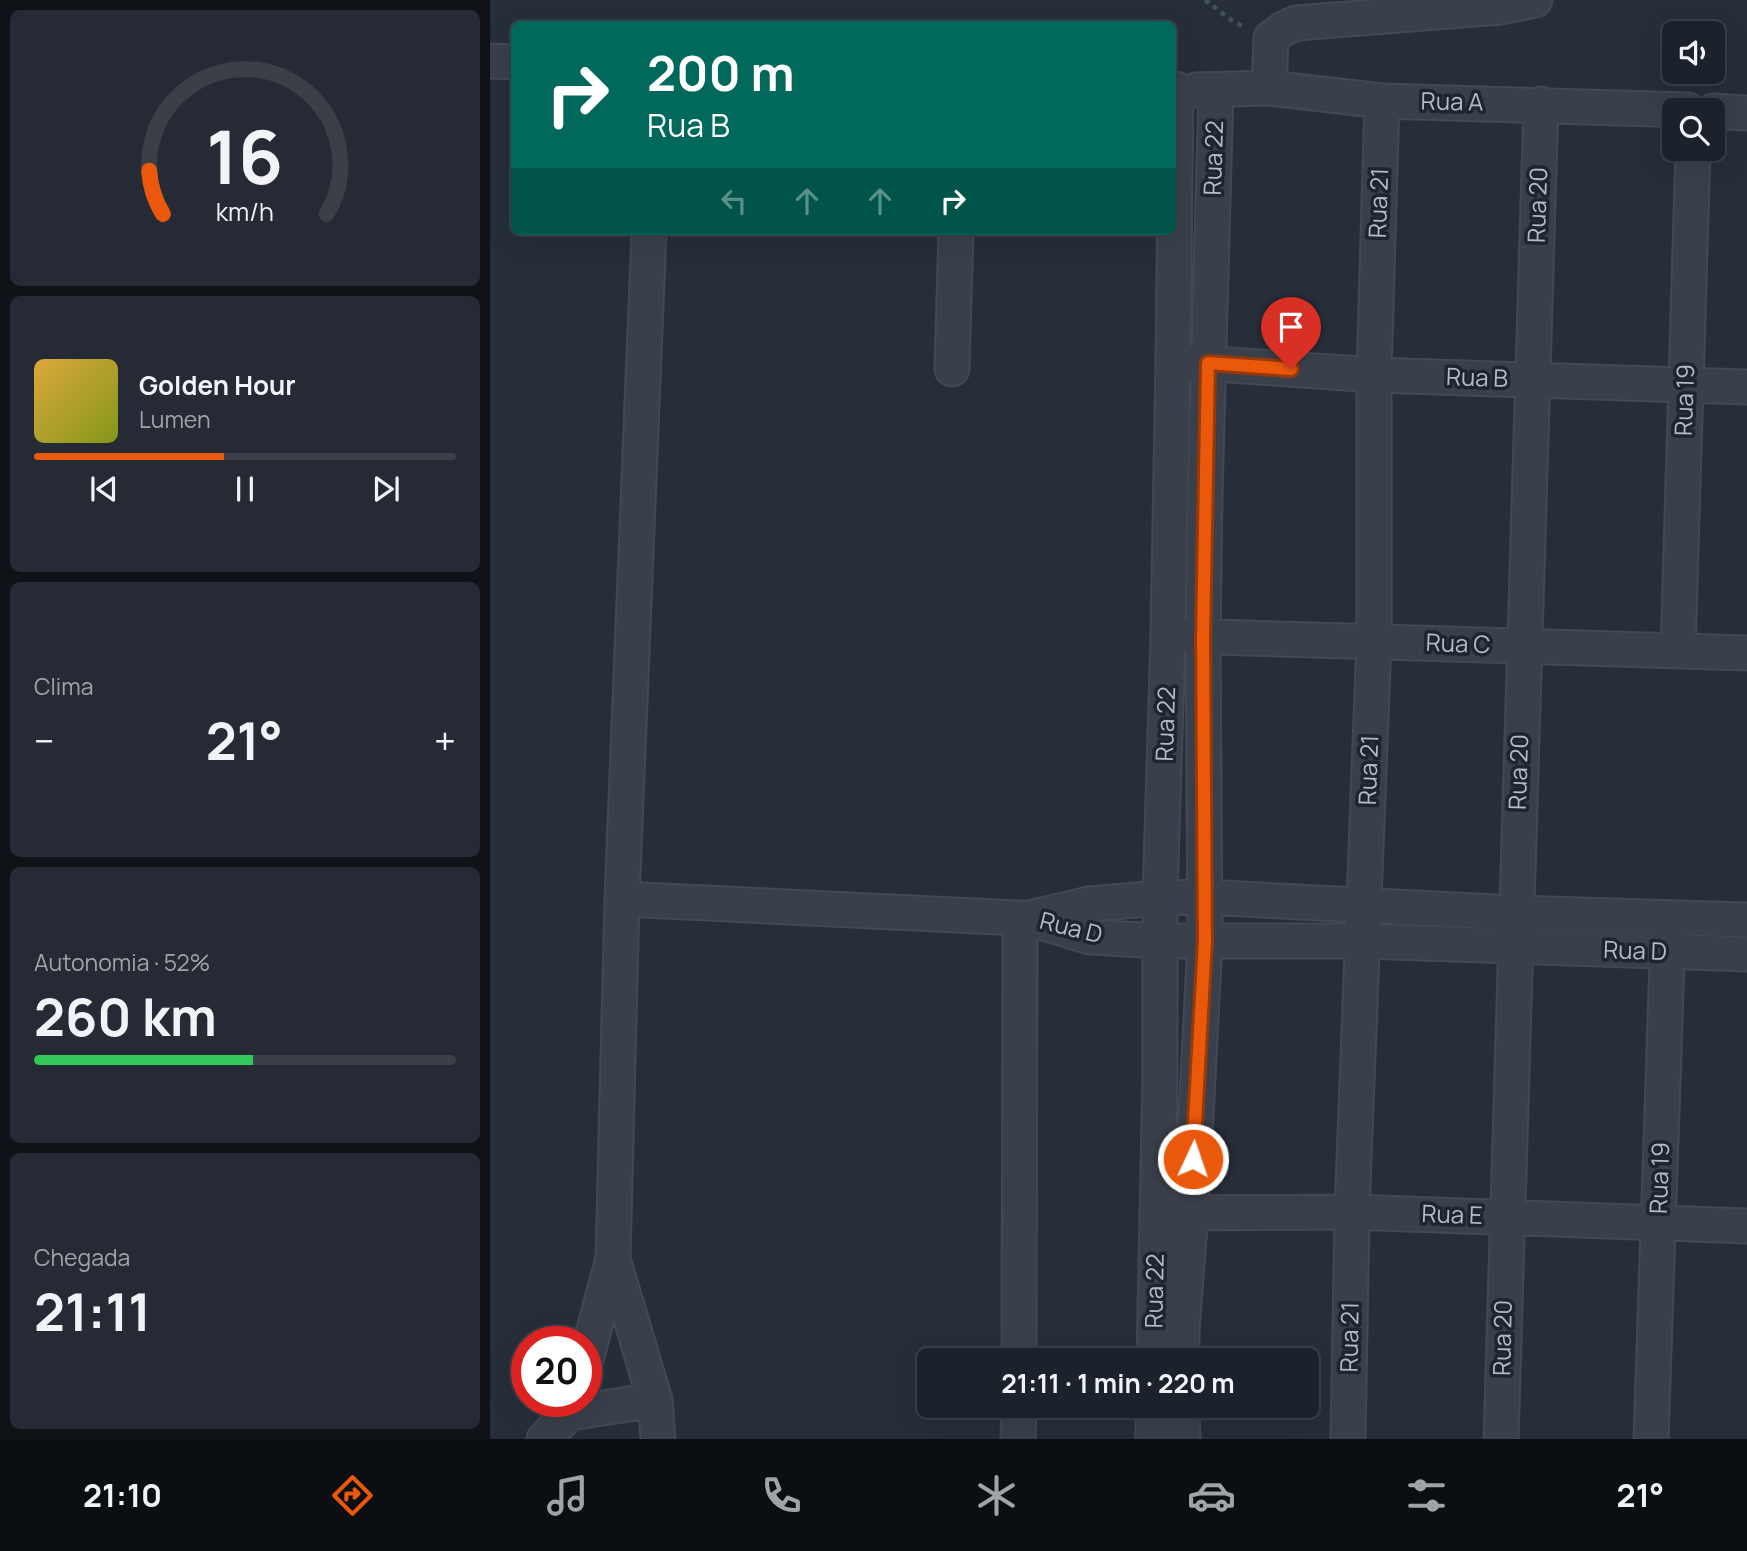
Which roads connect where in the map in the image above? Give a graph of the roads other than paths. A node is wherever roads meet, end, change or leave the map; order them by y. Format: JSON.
{"nodes":[{"id":1,"x":1535,"y":0,"type":"edge"},
{"id":2,"x":490,"y":61,"type":"edge"},
{"id":3,"x":511,"y":62,"type":"edge"},
{"id":4,"x":1269,"y":88,"type":"junction"},
{"id":5,"x":1176,"y":89,"type":"edge"},
{"id":6,"x":1216,"y":90,"type":"junction"},
{"id":7,"x":1381,"y":101,"type":"junction"},
{"id":8,"x":1541,"y":104,"type":"junction"},
{"id":9,"x":1662,"y":109,"type":"edge"},
{"id":10,"x":1725,"y":112,"type":"edge"},
{"id":11,"x":1747,"y":113,"type":"edge"},
{"id":12,"x":1693,"y":161,"type":"edge"},
{"id":13,"x":649,"y":235,"type":"edge"},
{"id":14,"x":956,"y":235,"type":"edge"},
{"id":15,"x":1173,"y":235,"type":"edge"},
{"id":16,"x":1173,"y":361,"type":"junction"},
{"id":17,"x":1208,"y":363,"type":"junction"},
{"id":18,"x":952,"y":369,"type":"dead end"},
{"id":19,"x":1374,"y":374,"type":"junction"},
{"id":20,"x":1531,"y":380,"type":"junction"},
{"id":21,"x":1685,"y":385,"type":"junction"},
{"id":22,"x":1747,"y":387,"type":"edge"},
{"id":23,"x":1170,"y":493,"type":"junction"},
{"id":24,"x":1205,"y":494,"type":"junction"},
{"id":25,"x":1168,"y":635,"type":"junction"},
{"id":26,"x":1203,"y":638,"type":"junction"},
{"id":27,"x":1374,"y":641,"type":"junction"},
{"id":28,"x":1524,"y":647,"type":"junction"},
{"id":29,"x":1678,"y":651,"type":"junction"},
{"id":30,"x":1747,"y":653,"type":"edge"},
{"id":31,"x":1164,"y":761,"type":"junction"},
{"id":32,"x":1204,"y":764,"type":"junction"},
{"id":33,"x":1204,"y":897,"type":"junction"},
{"id":34,"x":1160,"y":898,"type":"junction"},
{"id":35,"x":622,"y":899,"type":"junction"},
{"id":36,"x":1363,"y":906,"type":"junction"},
{"id":37,"x":1514,"y":913,"type":"junction"},
{"id":38,"x":1024,"y":918,"type":"junction"},
{"id":39,"x":1668,"y":918,"type":"junction"},
{"id":40,"x":1747,"y":920,"type":"edge"},
{"id":41,"x":1160,"y":941,"type":"junction"},
{"id":42,"x":1205,"y":941,"type":"junction"},
{"id":43,"x":1363,"y":941,"type":"junction"},
{"id":44,"x":1514,"y":947,"type":"junction"},
{"id":45,"x":1668,"y":952,"type":"junction"},
{"id":46,"x":1747,"y":954,"type":"edge"},
{"id":47,"x":1160,"y":1074,"type":"junction"},
{"id":48,"x":1197,"y":1077,"type":"junction"},
{"id":49,"x":1352,"y":1212,"type":"junction"},
{"id":50,"x":1157,"y":1213,"type":"junction"},
{"id":51,"x":1191,"y":1213,"type":"junction"},
{"id":52,"x":1506,"y":1217,"type":"junction"},
{"id":53,"x":1659,"y":1223,"type":"junction"},
{"id":54,"x":1747,"y":1226,"type":"edge"},
{"id":55,"x":613,"y":1258,"type":"junction"},
{"id":56,"x":595,"y":1326,"type":"edge"},
{"id":57,"x":1168,"y":1344,"type":"edge"},
{"id":58,"x":1019,"y":1348,"type":"edge"},
{"id":59,"x":655,"y":1400,"type":"junction"},
{"id":60,"x":602,"y":1405,"type":"edge"},
{"id":61,"x":564,"y":1417,"type":"edge"},
{"id":62,"x":1018,"y":1418,"type":"edge"},
{"id":63,"x":1153,"y":1418,"type":"edge"},
{"id":64,"x":1182,"y":1418,"type":"edge"},
{"id":65,"x":544,"y":1439,"type":"edge"},
{"id":66,"x":658,"y":1439,"type":"edge"},
{"id":67,"x":1018,"y":1439,"type":"edge"},
{"id":68,"x":1153,"y":1439,"type":"edge"},
{"id":69,"x":1183,"y":1439,"type":"edge"},
{"id":70,"x":1348,"y":1439,"type":"edge"},
{"id":71,"x":1501,"y":1439,"type":"edge"},
{"id":72,"x":1651,"y":1439,"type":"edge"}],
"edges":[{"from":1,"to":4,"type":"street"},
{"from":2,"to":3,"type":"street"},
{"from":4,"to":6,"type":"street","name":"Rua A"},
{"from":4,"to":7,"type":"street","name":"Rua A"},
{"from":5,"to":6,"type":"street","name":"Rua A"},
{"from":6,"to":17,"type":"street","name":"Rua 22"},
{"from":7,"to":8,"type":"street","name":"Rua A"},
{"from":7,"to":19,"type":"street","name":"Rua 21"},
{"from":8,"to":9,"type":"street","name":"Rua A"},
{"from":8,"to":20,"type":"street","name":"Rua 20"},
{"from":10,"to":11,"type":"street"},
{"from":12,"to":21,"type":"street","name":"Rua 19"},
{"from":13,"to":35,"type":"street"},
{"from":14,"to":18,"type":"street"},
{"from":15,"to":16,"type":"street","name":"Rua 22"},
{"from":16,"to":17,"type":"street","name":"Rua B"},
{"from":16,"to":23,"type":"street","name":"Rua 22"},
{"from":17,"to":19,"type":"street","name":"Rua B"},
{"from":17,"to":24,"type":"street","name":"Rua 22"},
{"from":19,"to":20,"type":"street","name":"Rua B"},
{"from":19,"to":27,"type":"street","name":"Rua 21"},
{"from":20,"to":21,"type":"street","name":"Rua B"},
{"from":20,"to":28,"type":"street","name":"Rua 20"},
{"from":21,"to":22,"type":"street","name":"Rua B"},
{"from":21,"to":29,"type":"street","name":"Rua 19"},
{"from":23,"to":24,"type":"street"},
{"from":23,"to":25,"type":"street","name":"Rua 22"},
{"from":24,"to":26,"type":"street","name":"Rua 22"},
{"from":25,"to":26,"type":"street","name":"Rua C"},
{"from":25,"to":31,"type":"street","name":"Rua 22"},
{"from":26,"to":27,"type":"street","name":"Rua C"},
{"from":26,"to":32,"type":"street","name":"Rua 22"},
{"from":27,"to":28,"type":"street","name":"Rua C"},
{"from":27,"to":36,"type":"street","name":"Rua 21"},
{"from":28,"to":29,"type":"street","name":"Rua C"},
{"from":28,"to":37,"type":"street","name":"Rua 20"},
{"from":29,"to":30,"type":"street","name":"Rua C"},
{"from":31,"to":32,"type":"street"},
{"from":31,"to":34,"type":"street","name":"Rua 22"},
{"from":32,"to":33,"type":"street","name":"Rua 22"},
{"from":33,"to":34,"type":"street","name":"Rua D"},
{"from":33,"to":36,"type":"street","name":"Rua D"},
{"from":33,"to":42,"type":"street","name":"Rua 22"},
{"from":34,"to":38,"type":"street","name":"Rua D"},
{"from":34,"to":41,"type":"street","name":"Rua 22"},
{"from":35,"to":38,"type":"street"},
{"from":35,"to":55,"type":"street"},
{"from":36,"to":37,"type":"street","name":"Rua D"},
{"from":36,"to":43,"type":"street","name":"Rua 21"},
{"from":37,"to":39,"type":"street","name":"Rua D"},
{"from":37,"to":44,"type":"street","name":"Rua 20"},
{"from":38,"to":41,"type":"street","name":"Rua D"},
{"from":38,"to":58,"type":"street"},
{"from":39,"to":40,"type":"street","name":"Rua D"},
{"from":39,"to":45,"type":"street","name":"Rua 19"},
{"from":41,"to":42,"type":"street","name":"Rua D"},
{"from":41,"to":47,"type":"street","name":"Rua 22"},
{"from":42,"to":43,"type":"street","name":"Rua D"},
{"from":42,"to":48,"type":"street","name":"Rua 22"},
{"from":43,"to":44,"type":"street","name":"Rua D"},
{"from":43,"to":49,"type":"street","name":"Rua 21"},
{"from":44,"to":45,"type":"street","name":"Rua D"},
{"from":44,"to":52,"type":"street","name":"Rua 20"},
{"from":45,"to":46,"type":"street","name":"Rua D"},
{"from":45,"to":53,"type":"street","name":"Rua 19"},
{"from":47,"to":48,"type":"street"},
{"from":47,"to":50,"type":"street","name":"Rua 22"},
{"from":48,"to":51,"type":"street","name":"Rua 22"},
{"from":49,"to":51,"type":"street","name":"Rua E"},
{"from":49,"to":52,"type":"street","name":"Rua E"},
{"from":49,"to":70,"type":"street","name":"Rua 21"},
{"from":50,"to":51,"type":"street","name":"Rua E"},
{"from":50,"to":57,"type":"street","name":"Rua 22"},
{"from":51,"to":57,"type":"street","name":"Rua 22"},
{"from":52,"to":53,"type":"street","name":"Rua E"},
{"from":52,"to":71,"type":"street","name":"Rua 20"},
{"from":53,"to":54,"type":"street","name":"Rua E"},
{"from":53,"to":72,"type":"street","name":"Rua 19"},
{"from":55,"to":56,"type":"street"},
{"from":55,"to":59,"type":"street"},
{"from":59,"to":60,"type":"street"},
{"from":59,"to":66,"type":"street"},
{"from":61,"to":65,"type":"street"},
{"from":62,"to":67,"type":"street"},
{"from":63,"to":68,"type":"street"},
{"from":64,"to":69,"type":"street"}]}
